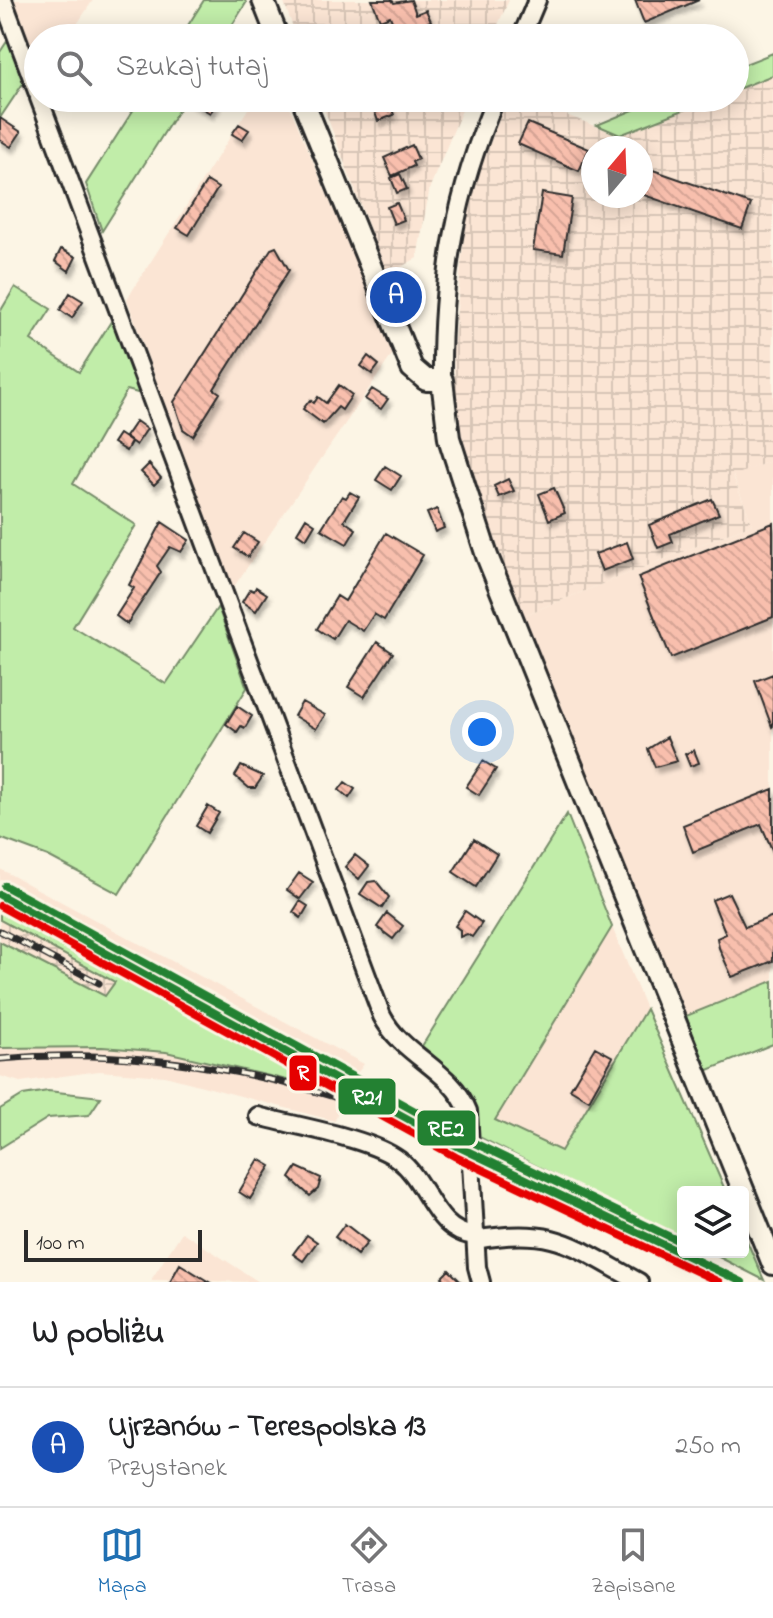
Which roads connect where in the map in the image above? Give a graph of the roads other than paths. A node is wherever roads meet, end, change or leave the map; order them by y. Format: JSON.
{"nodes":[{"id":1,"x":3,"y":0,"type":"edge"},
{"id":2,"x":263,"y":0,"type":"edge"},
{"id":3,"x":537,"y":0,"type":"edge"},
{"id":4,"x":272,"y":24,"type":"edge"},
{"id":5,"x":527,"y":24,"type":"edge"},
{"id":6,"x":24,"y":56,"type":"edge"},
{"id":7,"x":45,"y":112,"type":"edge"},
{"id":8,"x":308,"y":112,"type":"edge"},
{"id":9,"x":490,"y":112,"type":"edge"},
{"id":10,"x":442,"y":380,"type":"junction"},
{"id":11,"x":258,"y":1116,"type":"dead end"},
{"id":12,"x":475,"y":1238,"type":"junction"},
{"id":13,"x":773,"y":1264,"type":"edge"},
{"id":14,"x":481,"y":1282,"type":"edge"},
{"id":15,"x":639,"y":1282,"type":"edge"}],
"edges":[{"from":1,"to":6,"type":"street"},
{"from":2,"to":4,"type":"main road"},
{"from":3,"to":5,"type":"street"},
{"from":7,"to":12,"type":"street"},
{"from":8,"to":10,"type":"main road"},
{"from":9,"to":10,"type":"street"},
{"from":10,"to":13,"type":"main road"},
{"from":11,"to":12,"type":"street"},
{"from":12,"to":14,"type":"street"},
{"from":12,"to":15,"type":"street"}]}
